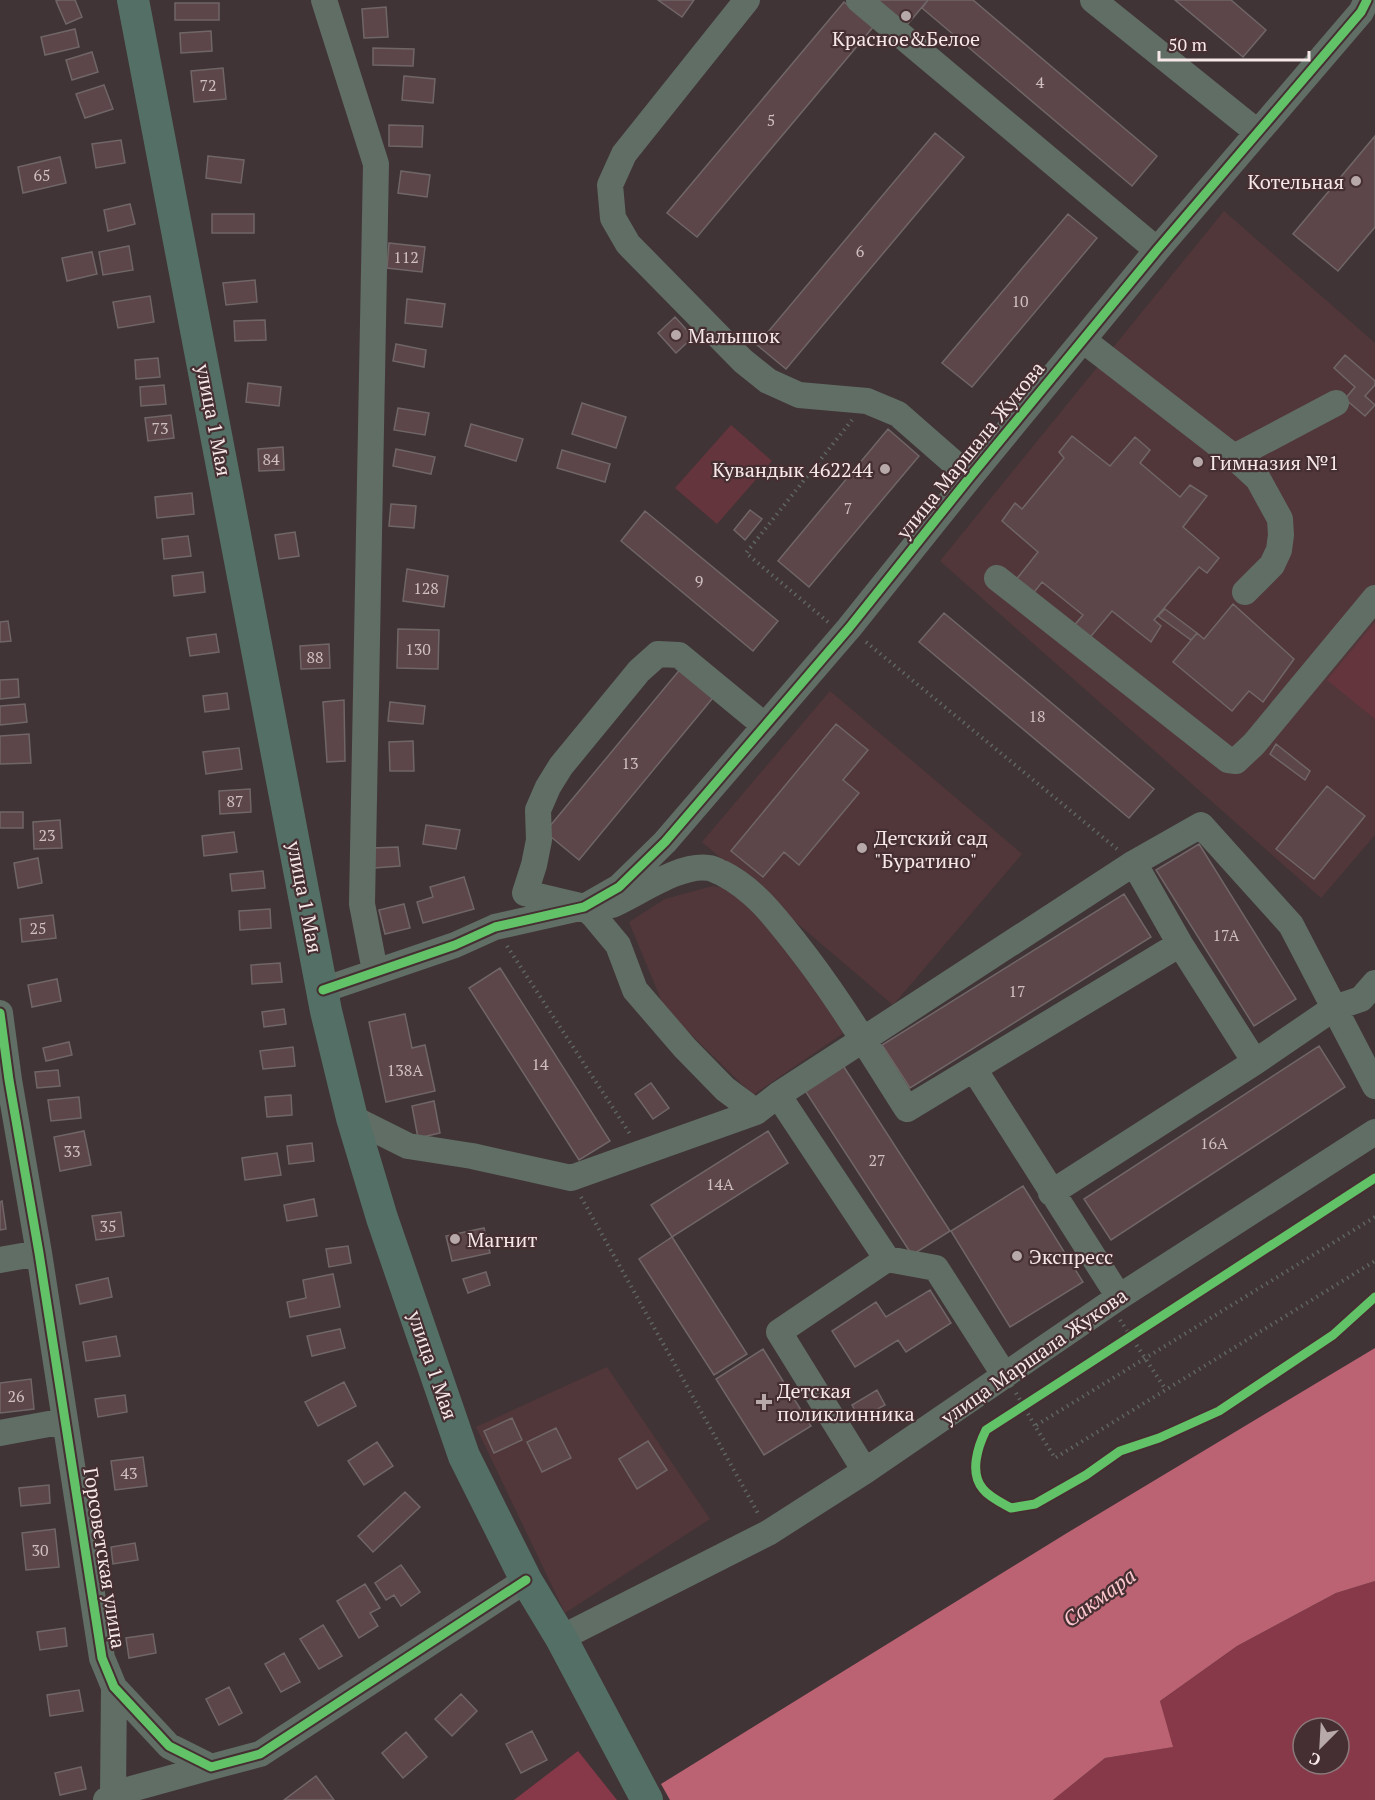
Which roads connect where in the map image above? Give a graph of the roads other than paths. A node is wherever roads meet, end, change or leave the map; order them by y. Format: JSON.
{"nodes":[{"id":1,"x":133,"y":0,"type":"edge"},
{"id":2,"x":324,"y":0,"type":"edge"},
{"id":3,"x":747,"y":0,"type":"edge"},
{"id":4,"x":859,"y":0,"type":"edge"},
{"id":5,"x":1093,"y":0,"type":"edge"},
{"id":6,"x":1364,"y":9,"type":"edge"},
{"id":7,"x":1257,"y":132,"type":"junction"},
{"id":8,"x":1157,"y":250,"type":"junction"},
{"id":9,"x":1083,"y":340,"type":"junction"},
{"id":10,"x":1336,"y":404,"type":"dead end"},
{"id":11,"x":1234,"y":457,"type":"junction"},
{"id":12,"x":970,"y":477,"type":"junction"},
{"id":13,"x":997,"y":578,"type":"dead end"},
{"id":14,"x":1245,"y":592,"type":"dead end"},
{"id":15,"x":1375,"y":598,"type":"edge"},
{"id":16,"x":765,"y":726,"type":"junction"},
{"id":17,"x":1134,"y":863,"type":"junction"},
{"id":18,"x":588,"y":911,"type":"junction"},
{"id":19,"x":1180,"y":944,"type":"junction"},
{"id":20,"x":375,"y":971,"type":"junction"},
{"id":21,"x":1375,"y":983,"type":"edge"},
{"id":22,"x":323,"y":990,"type":"junction"},
{"id":23,"x":1334,"y":1008,"type":"junction"},
{"id":24,"x":0,"y":1013,"type":"edge"},
{"id":25,"x":863,"y":1041,"type":"junction"},
{"id":26,"x":1256,"y":1062,"type":"junction"},
{"id":27,"x":974,"y":1069,"type":"junction"},
{"id":28,"x":4,"y":1081,"type":"edge"},
{"id":29,"x":1375,"y":1086,"type":"edge"},
{"id":30,"x":778,"y":1095,"type":"junction"},
{"id":31,"x":756,"y":1112,"type":"junction"},
{"id":32,"x":352,"y":1118,"type":"junction"},
{"id":33,"x":1375,"y":1132,"type":"edge"},
{"id":34,"x":1051,"y":1193,"type":"junction"},
{"id":35,"x":39,"y":1253,"type":"junction"},
{"id":36,"x":887,"y":1259,"type":"junction"},
{"id":37,"x":0,"y":1260,"type":"edge"},
{"id":38,"x":1114,"y":1300,"type":"junction"},
{"id":39,"x":1005,"y":1376,"type":"junction"},
{"id":40,"x":65,"y":1421,"type":"junction"},
{"id":41,"x":0,"y":1433,"type":"edge"},
{"id":42,"x":865,"y":1471,"type":"junction"},
{"id":43,"x":526,"y":1580,"type":"junction"},
{"id":44,"x":561,"y":1638,"type":"junction"},
{"id":45,"x":114,"y":1687,"type":"junction"},
{"id":46,"x":211,"y":1767,"type":"junction"},
{"id":47,"x":110,"y":1797,"type":"edge"},
{"id":48,"x":647,"y":1800,"type":"edge"}],
"edges":[{"from":1,"to":22,"type":"main road","name":"улица 1 Мая"},
{"from":2,"to":20,"type":"street"},
{"from":3,"to":12,"type":"street","name":"улица Маршала Жукова"},
{"from":4,"to":8,"type":"street"},
{"from":5,"to":7,"type":"street"},
{"from":6,"to":7,"type":"street","name":"улица Маршала Жукова"},
{"from":7,"to":8,"type":"street","name":"улица Маршала Жукова"},
{"from":8,"to":9,"type":"street","name":"улица Маршала Жукова"},
{"from":9,"to":11,"type":"street"},
{"from":9,"to":12,"type":"street","name":"улица Маршала Жукова"},
{"from":10,"to":11,"type":"street"},
{"from":11,"to":14,"type":"street"},
{"from":12,"to":16,"type":"street","name":"улица Маршала Жукова"},
{"from":13,"to":15,"type":"street"},
{"from":16,"to":18,"type":"street","name":"улица Маршала Жукова"},
{"from":16,"to":18,"type":"street"},
{"from":17,"to":19,"type":"street"},
{"from":17,"to":23,"type":"street"},
{"from":17,"to":25,"type":"street"},
{"from":18,"to":20,"type":"street"},
{"from":18,"to":25,"type":"street"},
{"from":18,"to":31,"type":"street"},
{"from":19,"to":26,"type":"street"},
{"from":19,"to":27,"type":"street"},
{"from":20,"to":22,"type":"street"},
{"from":21,"to":23,"type":"street"},
{"from":22,"to":32,"type":"main road","name":"улица 1 Мая"},
{"from":23,"to":26,"type":"street"},
{"from":23,"to":29,"type":"street"},
{"from":24,"to":28,"type":"street","name":"Горсоветская улица"},
{"from":25,"to":27,"type":"street"},
{"from":25,"to":30,"type":"street"},
{"from":26,"to":34,"type":"street"},
{"from":27,"to":34,"type":"street"},
{"from":28,"to":35,"type":"street","name":"Горсоветская улица"},
{"from":30,"to":31,"type":"street"},
{"from":30,"to":36,"type":"street"},
{"from":31,"to":32,"type":"street"},
{"from":32,"to":43,"type":"main road","name":"улица 1 Мая"},
{"from":33,"to":38,"type":"street","name":"улица Маршала Жукова"},
{"from":34,"to":38,"type":"street"},
{"from":35,"to":37,"type":"street"},
{"from":35,"to":40,"type":"street","name":"Горсоветская улица"},
{"from":36,"to":39,"type":"street"},
{"from":36,"to":42,"type":"street"},
{"from":38,"to":39,"type":"street","name":"улица Маршала Жукова"},
{"from":39,"to":42,"type":"street","name":"улица Маршала Жукова"},
{"from":40,"to":41,"type":"street"},
{"from":40,"to":45,"type":"street","name":"Горсоветская улица"},
{"from":42,"to":44,"type":"street","name":"улица Маршала Жукова"},
{"from":43,"to":44,"type":"main road","name":"улица 1 Мая"},
{"from":43,"to":46,"type":"street"},
{"from":44,"to":48,"type":"main road","name":"улица 1 Мая"},
{"from":45,"to":46,"type":"street","name":"Горсоветская улица"},
{"from":45,"to":47,"type":"street","name":"Горсоветская улица"},
{"from":46,"to":47,"type":"street"}]}
